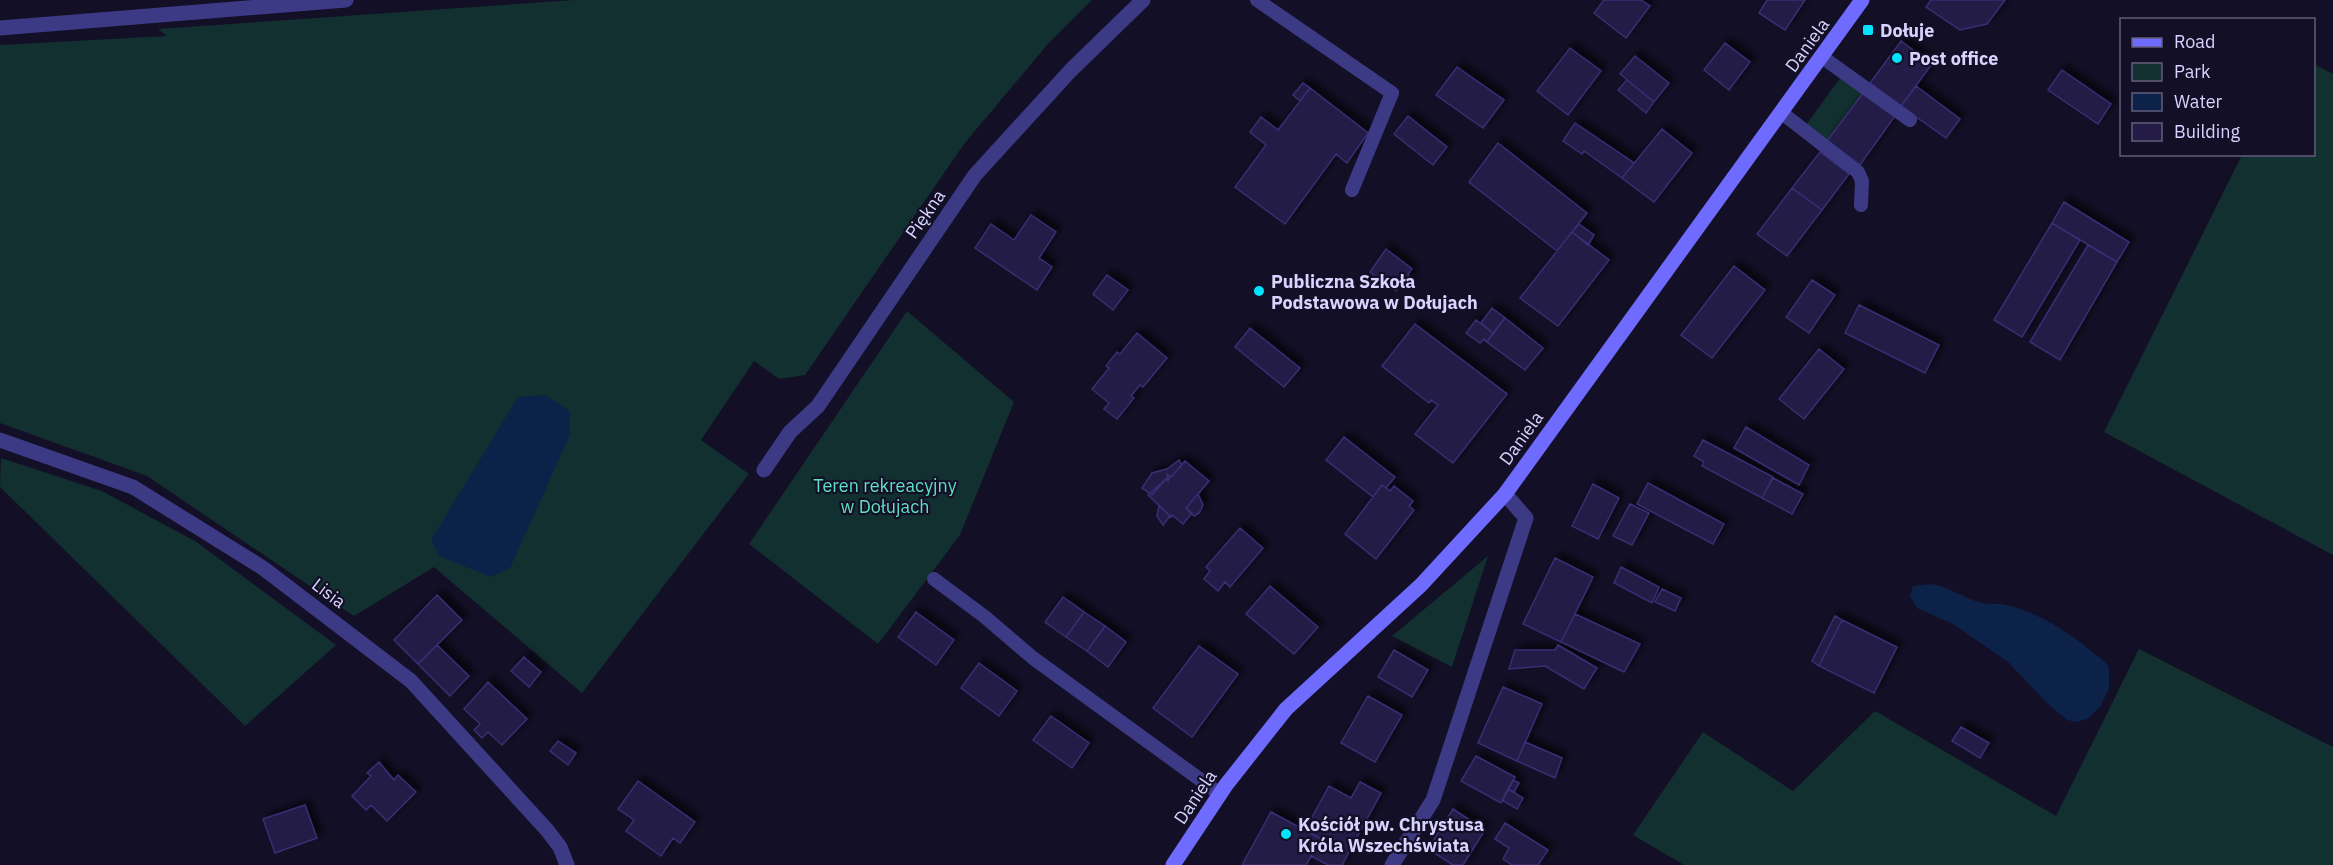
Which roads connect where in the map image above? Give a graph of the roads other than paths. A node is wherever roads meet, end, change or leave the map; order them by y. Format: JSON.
{"nodes":[{"id":1,"x":346,"y":0,"type":"edge"},
{"id":2,"x":1143,"y":0,"type":"edge"},
{"id":3,"x":1257,"y":0,"type":"edge"},
{"id":4,"x":1862,"y":0,"type":"edge"},
{"id":5,"x":181,"y":6,"type":"edge"},
{"id":6,"x":0,"y":28,"type":"edge"},
{"id":7,"x":1822,"y":57,"type":"junction"},
{"id":8,"x":1782,"y":113,"type":"junction"},
{"id":9,"x":1910,"y":120,"type":"dead end"},
{"id":10,"x":1352,"y":190,"type":"dead end"},
{"id":11,"x":1861,"y":205,"type":"dead end"},
{"id":12,"x":0,"y":440,"type":"edge"},
{"id":13,"x":764,"y":470,"type":"dead end"},
{"id":14,"x":1505,"y":494,"type":"junction"},
{"id":15,"x":934,"y":579,"type":"dead end"},
{"id":16,"x":1220,"y":794,"type":"junction"},
{"id":17,"x":567,"y":865,"type":"edge"},
{"id":18,"x":1173,"y":865,"type":"edge"},
{"id":19,"x":1392,"y":865,"type":"edge"}],
"edges":[{"from":1,"to":5,"type":"street"},
{"from":2,"to":13,"type":"street","name":"Piękna"},
{"from":3,"to":10,"type":"lane"},
{"from":4,"to":7,"type":"street","name":"Daniela"},
{"from":5,"to":6,"type":"street"},
{"from":7,"to":8,"type":"street","name":"Daniela"},
{"from":7,"to":9,"type":"lane"},
{"from":8,"to":11,"type":"lane"},
{"from":8,"to":14,"type":"street","name":"Daniela"},
{"from":12,"to":17,"type":"street","name":"Lisia"},
{"from":14,"to":16,"type":"street","name":"Daniela"},
{"from":14,"to":19,"type":"street"},
{"from":15,"to":16,"type":"lane"},
{"from":16,"to":18,"type":"street","name":"Daniela"}]}
